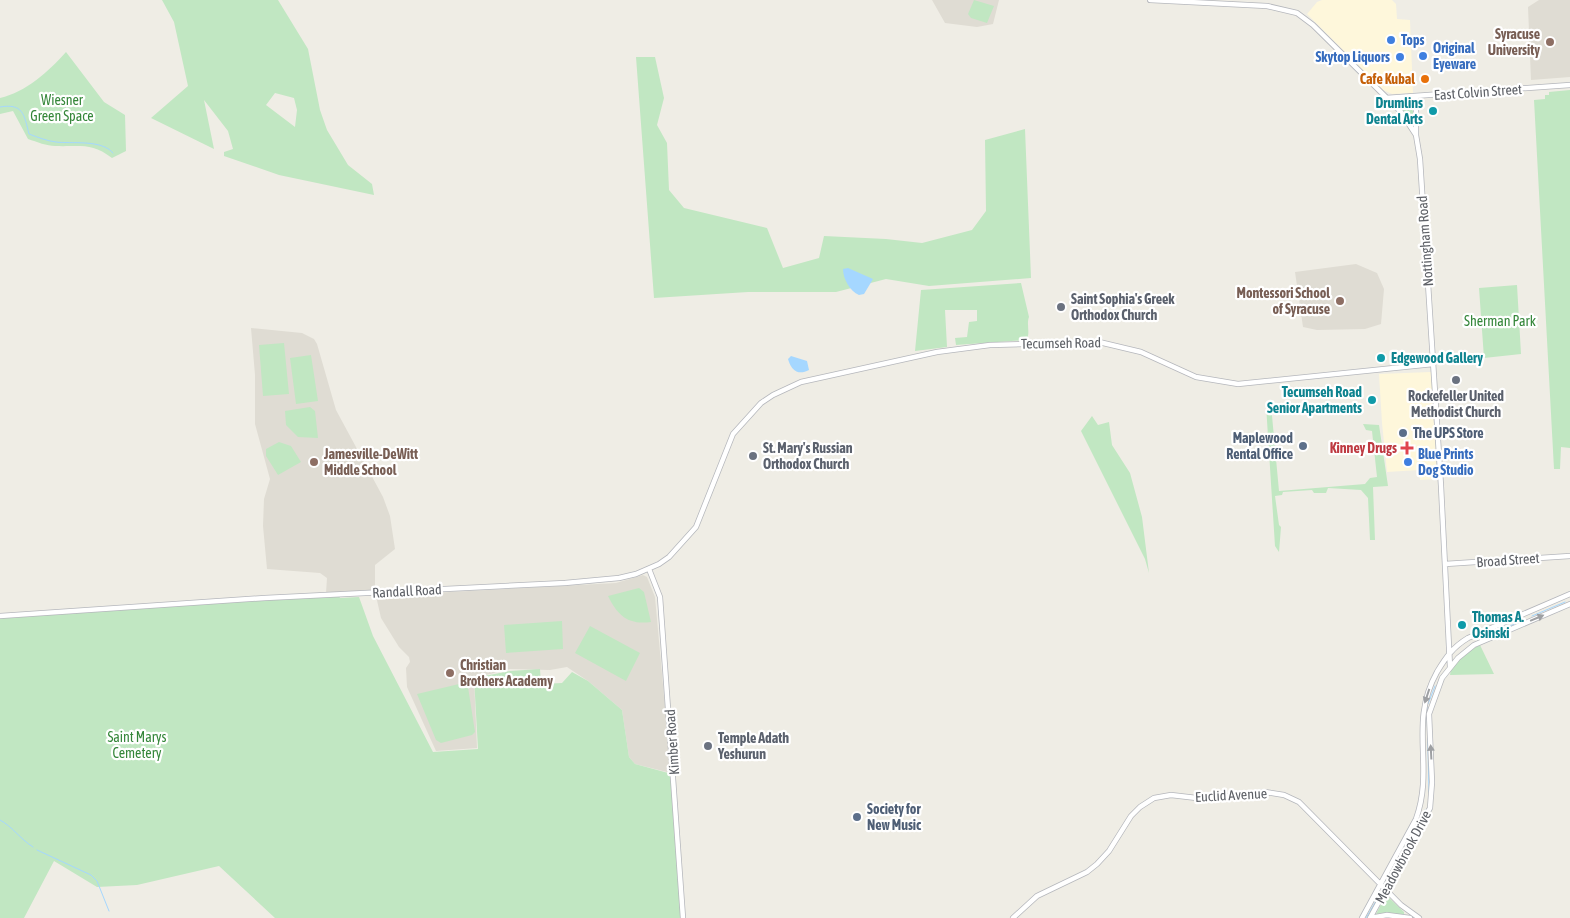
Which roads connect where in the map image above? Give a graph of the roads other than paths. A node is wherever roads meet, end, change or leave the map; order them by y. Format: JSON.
{"nodes":[{"id":1,"x":1150,"y":0,"type":"edge"},
{"id":2,"x":1570,"y":85,"type":"edge"},
{"id":3,"x":1416,"y":96,"type":"junction"},
{"id":4,"x":1386,"y":98,"type":"junction"},
{"id":5,"x":1416,"y":135,"type":"junction"},
{"id":6,"x":1433,"y":364,"type":"junction"},
{"id":7,"x":734,"y":434,"type":"joint"},
{"id":8,"x":1570,"y":556,"type":"edge"},
{"id":9,"x":1445,"y":564,"type":"junction"},
{"id":10,"x":649,"y":569,"type":"junction"},
{"id":11,"x":1570,"y":594,"type":"edge"},
{"id":12,"x":1570,"y":604,"type":"edge"},
{"id":13,"x":0,"y":616,"type":"edge"},
{"id":14,"x":1449,"y":653,"type":"junction"},
{"id":15,"x":1450,"y":667,"type":"junction"},
{"id":16,"x":1380,"y":884,"type":"junction"},
{"id":17,"x":1386,"y":889,"type":"junction"},
{"id":18,"x":683,"y":918,"type":"edge"},
{"id":19,"x":1013,"y":918,"type":"edge"},
{"id":20,"x":1362,"y":918,"type":"edge"},
{"id":21,"x":1370,"y":918,"type":"edge"},
{"id":22,"x":1410,"y":918,"type":"edge"},
{"id":23,"x":1419,"y":918,"type":"edge"}],
"edges":[{"from":1,"to":4,"type":"street","name":"Nottingham Road"},
{"from":2,"to":3,"type":"street","name":"East Colvin Street"},
{"from":3,"to":4,"type":"street","name":"East Colvin Street"},
{"from":3,"to":5,"type":"street"},
{"from":4,"to":5,"type":"street","name":"Nottingham Road"},
{"from":5,"to":6,"type":"street","name":"Nottingham Road"},
{"from":6,"to":7,"type":"street","name":"Tecumseh Road"},
{"from":6,"to":9,"type":"street","name":"Nottingham Road"},
{"from":7,"to":10,"type":"street","name":"Randall Road"},
{"from":8,"to":9,"type":"street","name":"Broad Street"},
{"from":9,"to":14,"type":"street","name":"Nottingham Road"},
{"from":10,"to":13,"type":"street","name":"Randall Road"},
{"from":10,"to":18,"type":"street","name":"Kimber Road"},
{"from":11,"to":14,"type":"street","name":"Meadowbrook Drive"},
{"from":15,"to":12,"type":"street","name":"Meadowbrook Drive","one_way":true},
{"from":14,"to":15,"type":"street","name":"Nottingham Road"},
{"from":14,"to":16,"type":"street","name":"Meadowbrook Drive","one_way":true},
{"from":17,"to":15,"type":"street","name":"Meadowbrook Drive","one_way":true},
{"from":16,"to":17,"type":"street","name":"Euclid Avenue"},
{"from":16,"to":19,"type":"street","name":"Euclid Avenue"},
{"from":16,"to":20,"type":"street","name":"Meadowbrook Drive"},
{"from":17,"to":21,"type":"street","name":"Meadowbrook Drive"},
{"from":17,"to":23,"type":"street","name":"Euclid Avenue"},
{"from":21,"to":22,"type":"street"}]}
